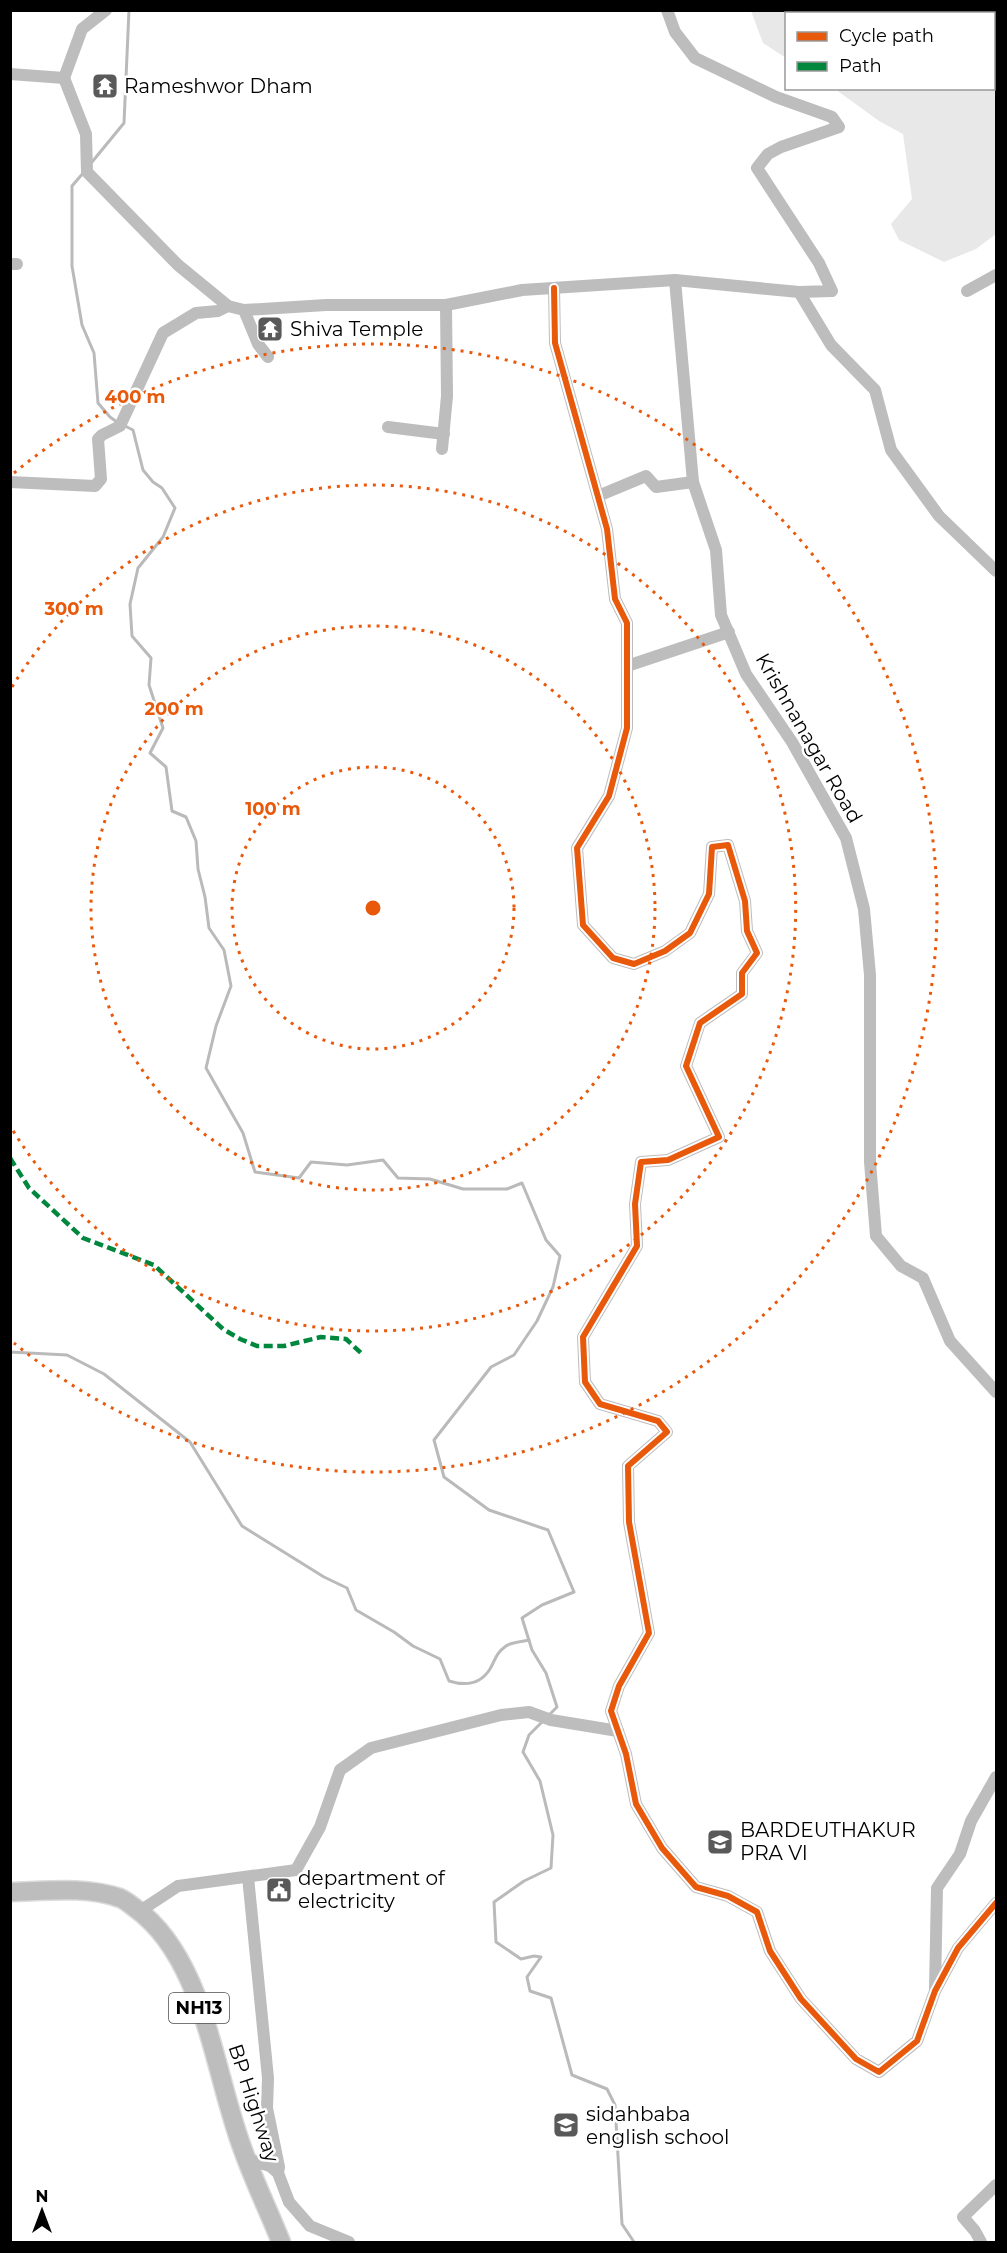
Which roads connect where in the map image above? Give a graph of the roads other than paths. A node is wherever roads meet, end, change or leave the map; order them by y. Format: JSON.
{"nodes":[{"id":1,"x":106,"y":10,"type":"edge"},
{"id":2,"x":667,"y":10,"type":"edge"},
{"id":3,"x":10,"y":74,"type":"edge"},
{"id":4,"x":64,"y":78,"type":"junction"},
{"id":5,"x":996,"y":275,"type":"edge"},
{"id":6,"x":675,"y":280,"type":"junction"},
{"id":7,"x":554,"y":288,"type":"junction"},
{"id":8,"x":967,"y":291,"type":"dead end"},
{"id":9,"x":799,"y":292,"type":"junction"},
{"id":10,"x":446,"y":305,"type":"junction"},
{"id":11,"x":228,"y":306,"type":"junction"},
{"id":12,"x":244,"y":310,"type":"junction"},
{"id":13,"x":268,"y":357,"type":"dead end"},
{"id":14,"x":388,"y":427,"type":"dead end"},
{"id":15,"x":444,"y":434,"type":"junction"},
{"id":16,"x":442,"y":449,"type":"dead end"},
{"id":17,"x":10,"y":482,"type":"edge"},
{"id":18,"x":693,"y":482,"type":"junction"},
{"id":19,"x":598,"y":496,"type":"junction"},
{"id":20,"x":996,"y":571,"type":"edge"},
{"id":21,"x":729,"y":632,"type":"junction"},
{"id":22,"x":627,"y":666,"type":"junction"},
{"id":23,"x":996,"y":1392,"type":"edge"},
{"id":24,"x":618,"y":1731,"type":"junction"},
{"id":25,"x":996,"y":1777,"type":"edge"},
{"id":26,"x":248,"y":1877,"type":"junction"},
{"id":27,"x":10,"y":1892,"type":"edge"},
{"id":28,"x":996,"y":1903,"type":"edge"},
{"id":29,"x":140,"y":1911,"type":"junction"},
{"id":30,"x":935,"y":1991,"type":"junction"},
{"id":31,"x":247,"y":2159,"type":"junction"},
{"id":32,"x":278,"y":2173,"type":"junction"},
{"id":33,"x":996,"y":2185,"type":"edge"},
{"id":34,"x":281,"y":2242,"type":"edge"},
{"id":35,"x":349,"y":2242,"type":"edge"},
{"id":36,"x":981,"y":2242,"type":"edge"}],
"edges":[{"from":1,"to":4,"type":"street"},
{"from":2,"to":9,"type":"street"},
{"from":3,"to":4,"type":"street"},
{"from":4,"to":11,"type":"street"},
{"from":5,"to":8,"type":"street"},
{"from":6,"to":7,"type":"street"},
{"from":6,"to":9,"type":"street"},
{"from":6,"to":18,"type":"street","name":"Krishnanagar Road"},
{"from":7,"to":10,"type":"street"},
{"from":7,"to":19,"type":"street"},
{"from":9,"to":20,"type":"street"},
{"from":10,"to":12,"type":"street"},
{"from":10,"to":15,"type":"street"},
{"from":11,"to":12,"type":"street"},
{"from":11,"to":17,"type":"street"},
{"from":12,"to":13,"type":"street"},
{"from":14,"to":15,"type":"street"},
{"from":15,"to":16,"type":"street"},
{"from":18,"to":19,"type":"street"},
{"from":18,"to":21,"type":"street","name":"Krishnanagar Road"},
{"from":19,"to":22,"type":"street"},
{"from":21,"to":22,"type":"street"},
{"from":21,"to":23,"type":"street","name":"Krishnanagar Road"},
{"from":22,"to":24,"type":"street"},
{"from":24,"to":26,"type":"street"},
{"from":24,"to":30,"type":"street"},
{"from":25,"to":30,"type":"street"},
{"from":26,"to":29,"type":"street"},
{"from":26,"to":32,"type":"street"},
{"from":27,"to":29,"type":"highway","name":"BP Highway","number":"NH13"},
{"from":28,"to":30,"type":"street"},
{"from":29,"to":31,"type":"highway","name":"BP Highway","number":"NH13"},
{"from":31,"to":32,"type":"street"},
{"from":31,"to":34,"type":"highway","name":"BP Highway","number":"NH13"},
{"from":32,"to":35,"type":"street"},
{"from":33,"to":36,"type":"street"}]}
